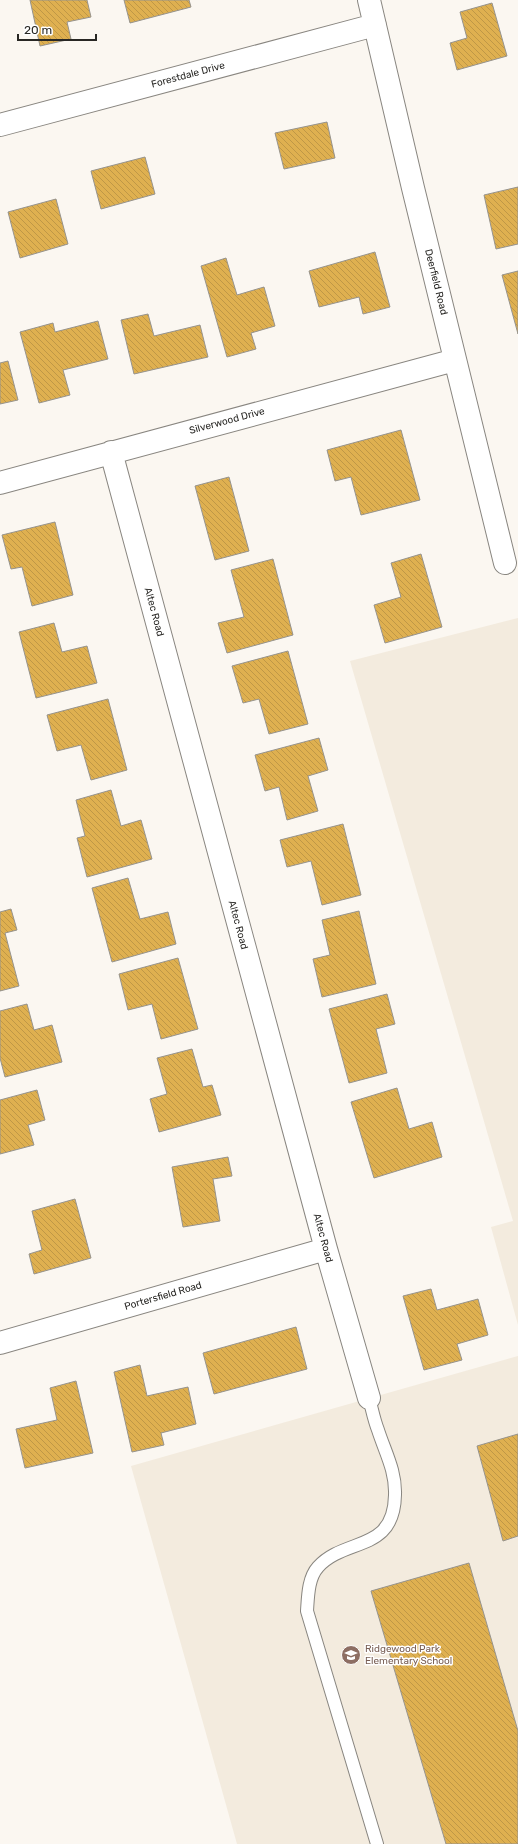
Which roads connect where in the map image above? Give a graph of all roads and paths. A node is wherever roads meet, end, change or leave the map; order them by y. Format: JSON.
{"nodes":[{"id":1,"x":369,"y":0,"type":"edge"},
{"id":2,"x":375,"y":25,"type":"junction"},
{"id":3,"x":0,"y":125,"type":"edge"},
{"id":4,"x":455,"y":360,"type":"junction"},
{"id":5,"x":111,"y":452,"type":"junction"},
{"id":6,"x":0,"y":483,"type":"edge"},
{"id":7,"x":505,"y":563,"type":"dead end"},
{"id":8,"x":326,"y":1250,"type":"junction"},
{"id":9,"x":0,"y":1343,"type":"edge"},
{"id":10,"x":369,"y":1398,"type":"joint"},
{"id":11,"x":377,"y":1844,"type":"edge"}],
"edges":[{"from":1,"to":2,"type":"street","name":"Deerfield Road"},
{"from":2,"to":3,"type":"street","name":"Forestdale Drive"},
{"from":2,"to":4,"type":"street","name":"Deerfield Road"},
{"from":4,"to":5,"type":"street","name":"Silverwood Drive"},
{"from":4,"to":7,"type":"street","name":"Deerfield Road"},
{"from":5,"to":6,"type":"street","name":"Silverwood Drive"},
{"from":5,"to":8,"type":"street","name":"Altec Road"},
{"from":8,"to":9,"type":"street","name":"Portersfield Road"},
{"from":8,"to":10,"type":"street","name":"Altec Road"},
{"from":10,"to":11,"type":"lane"}]}
